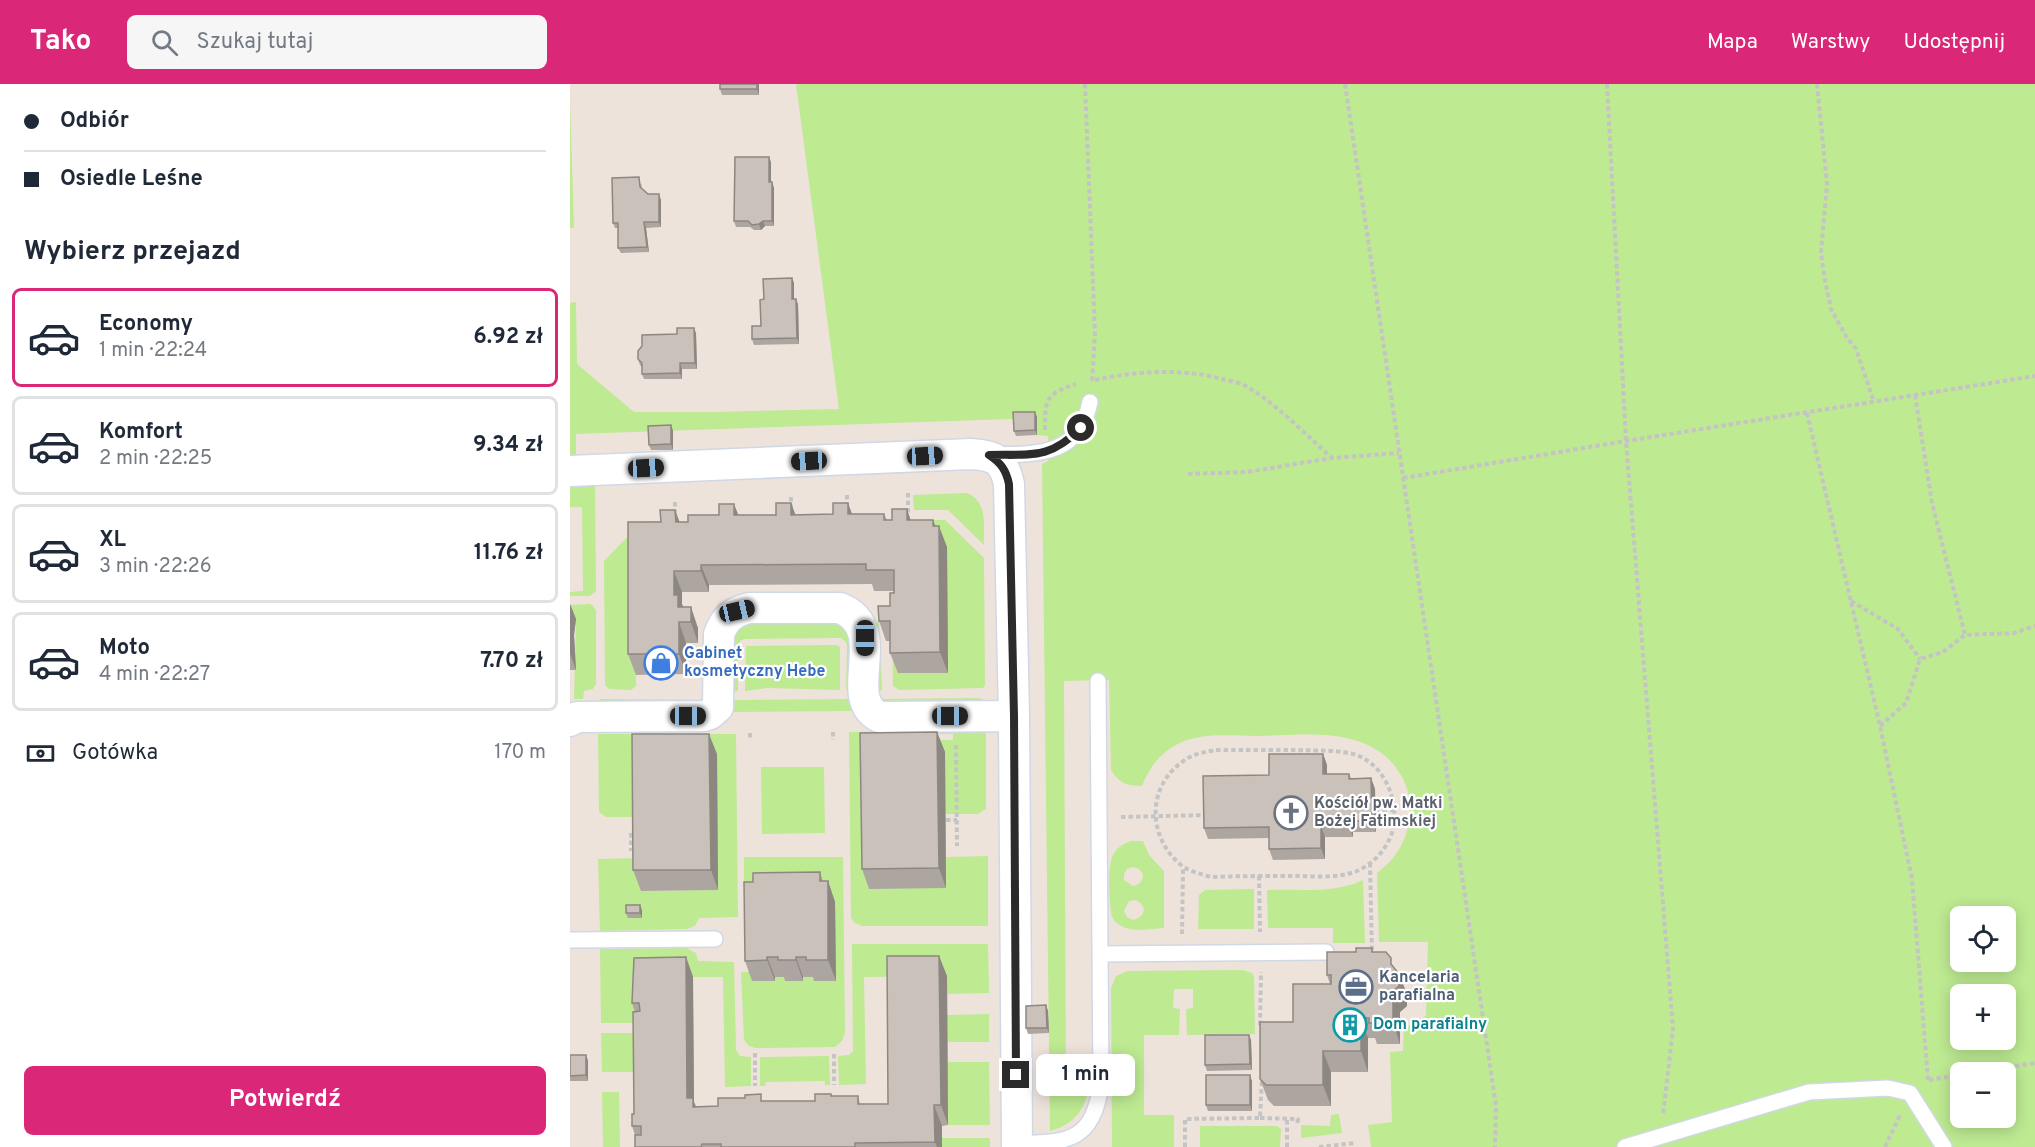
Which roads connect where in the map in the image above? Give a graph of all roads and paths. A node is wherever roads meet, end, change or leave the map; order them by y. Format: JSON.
{"nodes":[{"id":1,"x":1085,"y":84,"type":"edge"},
{"id":2,"x":1345,"y":84,"type":"edge"},
{"id":3,"x":1607,"y":84,"type":"edge"},
{"id":4,"x":1817,"y":84,"type":"edge"},
{"id":5,"x":1093,"y":376,"type":"dead end"},
{"id":6,"x":2035,"y":376,"type":"edge"},
{"id":7,"x":1915,"y":395,"type":"junction"},
{"id":8,"x":1090,"y":402,"type":"dead end"},
{"id":9,"x":1874,"y":402,"type":"junction"},
{"id":10,"x":1808,"y":413,"type":"junction"},
{"id":11,"x":1626,"y":441,"type":"junction"},
{"id":12,"x":1045,"y":452,"type":"junction"},
{"id":13,"x":1399,"y":453,"type":"junction"},
{"id":14,"x":989,"y":455,"type":"junction"},
{"id":15,"x":1332,"y":458,"type":"junction"},
{"id":16,"x":570,"y":471,"type":"edge"},
{"id":17,"x":1188,"y":474,"type":"dead end"},
{"id":18,"x":1403,"y":478,"type":"junction"},
{"id":19,"x":908,"y":493,"type":"dead end"},
{"id":20,"x":846,"y":495,"type":"dead end"},
{"id":21,"x":791,"y":497,"type":"dead end"},
{"id":22,"x":675,"y":502,"type":"dead end"},
{"id":23,"x":792,"y":514,"type":"edge"},
{"id":24,"x":847,"y":514,"type":"edge"},
{"id":25,"x":907,"y":522,"type":"edge"},
{"id":26,"x":675,"y":523,"type":"edge"},
{"id":27,"x":1851,"y":601,"type":"junction"},
{"id":28,"x":2035,"y":626,"type":"edge"},
{"id":29,"x":1965,"y":635,"type":"junction"},
{"id":30,"x":1920,"y":659,"type":"junction"},
{"id":31,"x":1098,"y":681,"type":"dead end"},
{"id":32,"x":1014,"y":716,"type":"junction"},
{"id":33,"x":570,"y":721,"type":"edge"},
{"id":34,"x":1880,"y":726,"type":"junction"},
{"id":35,"x":833,"y":732,"type":"dead end"},
{"id":36,"x":956,"y":737,"type":"dead end"},
{"id":37,"x":833,"y":740,"type":"dead end"},
{"id":38,"x":1376,"y":810,"type":"dead end"},
{"id":39,"x":1395,"y":810,"type":"junction"},
{"id":40,"x":1207,"y":815,"type":"edge"},
{"id":41,"x":1155,"y":817,"type":"junction"},
{"id":42,"x":1098,"y":818,"type":"junction"},
{"id":43,"x":946,"y":820,"type":"dead end"},
{"id":44,"x":957,"y":820,"type":"junction"},
{"id":45,"x":630,"y":833,"type":"edge"},
{"id":46,"x":957,"y":846,"type":"dead end"},
{"id":47,"x":630,"y":851,"type":"edge"},
{"id":48,"x":1370,"y":863,"type":"junction"},
{"id":49,"x":1183,"y":866,"type":"junction"},
{"id":50,"x":715,"y":939,"type":"dead end"},
{"id":51,"x":570,"y":940,"type":"edge"},
{"id":52,"x":1326,"y":952,"type":"edge"},
{"id":53,"x":1182,"y":953,"type":"junction"},
{"id":54,"x":1100,"y":954,"type":"junction"},
{"id":55,"x":1372,"y":960,"type":"edge"},
{"id":56,"x":755,"y":1053,"type":"dead end"},
{"id":57,"x":834,"y":1054,"type":"dead end"},
{"id":58,"x":2035,"y":1064,"type":"edge"},
{"id":59,"x":2016,"y":1067,"type":"edge"},
{"id":60,"x":1268,"y":1077,"type":"edge"},
{"id":61,"x":1950,"y":1077,"type":"edge"},
{"id":62,"x":1929,"y":1080,"type":"junction"},
{"id":63,"x":834,"y":1085,"type":"dead end"},
{"id":64,"x":755,"y":1086,"type":"dead end"},
{"id":65,"x":1911,"y":1093,"type":"junction"},
{"id":66,"x":1260,"y":1118,"type":"junction"},
{"id":67,"x":1287,"y":1119,"type":"junction"},
{"id":68,"x":1297,"y":1126,"type":"dead end"},
{"id":69,"x":1660,"y":1137,"type":"junction"},
{"id":70,"x":1356,"y":1143,"type":"dead end"},
{"id":71,"x":1017,"y":1146,"type":"edge"},
{"id":72,"x":1185,"y":1147,"type":"edge"},
{"id":73,"x":1287,"y":1147,"type":"edge"},
{"id":74,"x":1320,"y":1147,"type":"edge"},
{"id":75,"x":1496,"y":1147,"type":"edge"},
{"id":76,"x":1625,"y":1147,"type":"edge"},
{"id":77,"x":1886,"y":1147,"type":"edge"},
{"id":78,"x":1944,"y":1147,"type":"edge"}],
"edges":[{"from":1,"to":5,"type":"path"},
{"from":2,"to":13,"type":"path"},
{"from":3,"to":11,"type":"path"},
{"from":4,"to":9,"type":"path"},
{"from":6,"to":7,"type":"path"},
{"from":7,"to":9,"type":"path"},
{"from":7,"to":29,"type":"path"},
{"from":8,"to":12,"type":"lane"},
{"from":9,"to":10,"type":"path"},
{"from":10,"to":11,"type":"path"},
{"from":10,"to":27,"type":"path"},
{"from":11,"to":18,"type":"path"},
{"from":11,"to":69,"type":"path"},
{"from":12,"to":14,"type":"lane"},
{"from":12,"to":15,"type":"path"},
{"from":13,"to":15,"type":"path"},
{"from":13,"to":18,"type":"path"},
{"from":14,"to":16,"type":"street"},
{"from":14,"to":32,"type":"street"},
{"from":15,"to":17,"type":"path"},
{"from":18,"to":75,"type":"path"},
{"from":19,"to":25,"type":"path"},
{"from":20,"to":24,"type":"path"},
{"from":21,"to":23,"type":"path"},
{"from":22,"to":26,"type":"path"},
{"from":27,"to":30,"type":"path"},
{"from":27,"to":34,"type":"path"},
{"from":28,"to":29,"type":"path"},
{"from":29,"to":30,"type":"path"},
{"from":30,"to":34,"type":"path"},
{"from":31,"to":42,"type":"lane"},
{"from":32,"to":33,"type":"street"},
{"from":32,"to":71,"type":"street"},
{"from":34,"to":62,"type":"path"},
{"from":35,"to":37,"type":"path"},
{"from":36,"to":44,"type":"path"},
{"from":38,"to":39,"type":"path"},
{"from":39,"to":41,"type":"path"},
{"from":39,"to":48,"type":"path"},
{"from":40,"to":41,"type":"path"},
{"from":41,"to":42,"type":"path"},
{"from":41,"to":49,"type":"path"},
{"from":42,"to":54,"type":"lane"},
{"from":43,"to":44,"type":"path"},
{"from":44,"to":46,"type":"path"},
{"from":45,"to":47,"type":"path"},
{"from":48,"to":49,"type":"path"},
{"from":48,"to":55,"type":"path"},
{"from":49,"to":53,"type":"path"},
{"from":50,"to":51,"type":"lane"},
{"from":52,"to":53,"type":"lane"},
{"from":53,"to":54,"type":"lane"},
{"from":54,"to":71,"type":"lane"},
{"from":56,"to":64,"type":"path"},
{"from":57,"to":63,"type":"path"},
{"from":58,"to":59,"type":"path"},
{"from":60,"to":66,"type":"path"},
{"from":61,"to":62,"type":"path"},
{"from":62,"to":65,"type":"path"},
{"from":65,"to":69,"type":"lane"},
{"from":65,"to":77,"type":"path"},
{"from":65,"to":78,"type":"lane"},
{"from":66,"to":67,"type":"path"},
{"from":66,"to":72,"type":"path"},
{"from":67,"to":68,"type":"path"},
{"from":67,"to":73,"type":"path"},
{"from":69,"to":76,"type":"lane"},
{"from":70,"to":74,"type":"path"}]}
